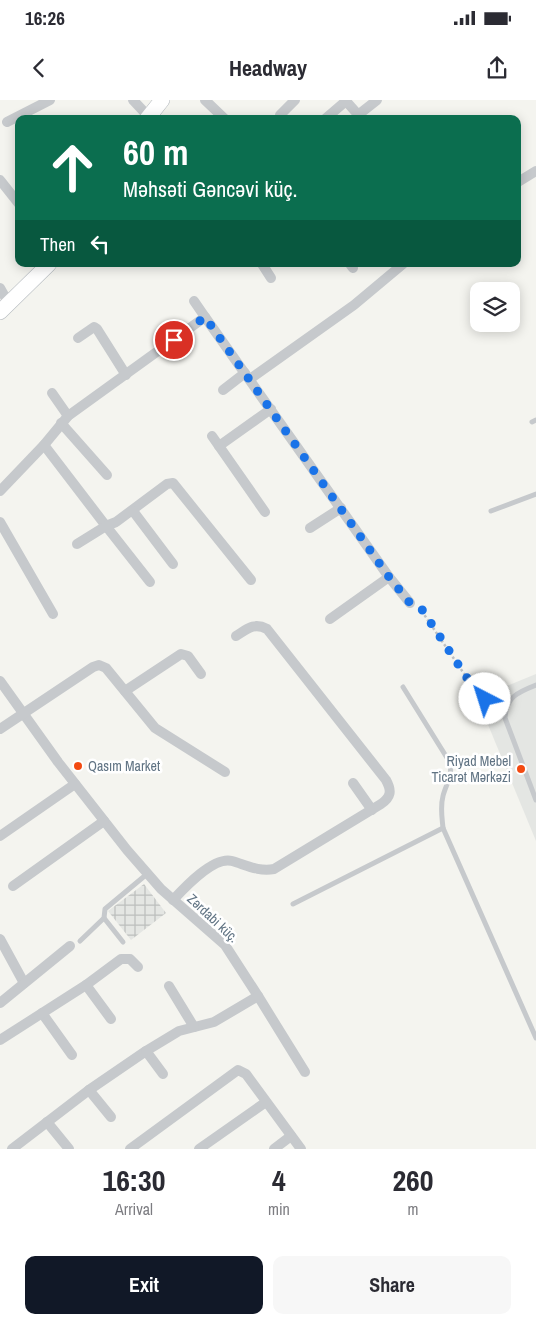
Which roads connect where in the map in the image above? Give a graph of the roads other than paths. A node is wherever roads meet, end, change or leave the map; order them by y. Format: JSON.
{"nodes":[{"id":1,"x":50,"y":100,"type":"edge"},
{"id":2,"x":133,"y":100,"type":"edge"},
{"id":3,"x":162,"y":100,"type":"edge"},
{"id":4,"x":205,"y":100,"type":"edge"},
{"id":5,"x":295,"y":100,"type":"edge"},
{"id":6,"x":377,"y":100,"type":"edge"},
{"id":7,"x":346,"y":101,"type":"edge"},
{"id":8,"x":280,"y":114,"type":"dead end"},
{"id":9,"x":21,"y":115,"type":"edge"},
{"id":10,"x":145,"y":115,"type":"edge"},
{"id":11,"x":150,"y":115,"type":"edge"},
{"id":12,"x":221,"y":115,"type":"edge"},
{"id":13,"x":330,"y":115,"type":"edge"},
{"id":14,"x":358,"y":115,"type":"edge"},
{"id":15,"x":362,"y":115,"type":"edge"},
{"id":16,"x":15,"y":118,"type":"edge"},
{"id":17,"x":7,"y":122,"type":"dead end"},
{"id":18,"x":536,"y":171,"type":"edge"},
{"id":19,"x":0,"y":180,"type":"edge"},
{"id":20,"x":521,"y":180,"type":"edge"},
{"id":21,"x":15,"y":199,"type":"edge"},
{"id":22,"x":46,"y":267,"type":"edge"},
{"id":23,"x":264,"y":267,"type":"edge"},
{"id":24,"x":398,"y":267,"type":"edge"},
{"id":25,"x":271,"y":278,"type":"dead end"},
{"id":26,"x":0,"y":288,"type":"edge"},
{"id":27,"x":194,"y":301,"type":"dead end"},
{"id":28,"x":5,"y":308,"type":"edge"},
{"id":29,"x":205,"y":317,"type":"junction"},
{"id":30,"x":78,"y":338,"type":"dead end"},
{"id":31,"x":126,"y":374,"type":"junction"},
{"id":32,"x":247,"y":376,"type":"junction"},
{"id":33,"x":223,"y":390,"type":"dead end"},
{"id":34,"x":52,"y":393,"type":"dead end"},
{"id":35,"x":271,"y":409,"type":"junction"},
{"id":36,"x":64,"y":419,"type":"junction"},
{"id":37,"x":212,"y":436,"type":"dead end"},
{"id":38,"x":44,"y":445,"type":"junction"},
{"id":39,"x":219,"y":446,"type":"junction"},
{"id":40,"x":107,"y":475,"type":"dead end"},
{"id":41,"x":0,"y":491,"type":"edge"},
{"id":42,"x":536,"y":494,"type":"edge"},
{"id":43,"x":341,"y":508,"type":"junction"},
{"id":44,"x":133,"y":511,"type":"junction"},
{"id":45,"x":491,"y":511,"type":"dead end"},
{"id":46,"x":265,"y":512,"type":"dead end"},
{"id":47,"x":0,"y":522,"type":"edge"},
{"id":48,"x":106,"y":526,"type":"junction"},
{"id":49,"x":310,"y":528,"type":"dead end"},
{"id":50,"x":77,"y":544,"type":"dead end"},
{"id":51,"x":173,"y":564,"type":"dead end"},
{"id":52,"x":389,"y":577,"type":"junction"},
{"id":53,"x":251,"y":580,"type":"dead end"},
{"id":54,"x":150,"y":582,"type":"dead end"},
{"id":55,"x":410,"y":603,"type":"road end"},
{"id":56,"x":53,"y":614,"type":"dead end"},
{"id":57,"x":330,"y":619,"type":"dead end"},
{"id":58,"x":236,"y":636,"type":"dead end"},
{"id":59,"x":201,"y":674,"type":"dead end"},
{"id":60,"x":0,"y":681,"type":"edge"},
{"id":61,"x":536,"y":685,"type":"edge"},
{"id":62,"x":403,"y":687,"type":"dead end"},
{"id":63,"x":125,"y":691,"type":"junction"},
{"id":64,"x":23,"y":714,"type":"junction"},
{"id":65,"x":0,"y":729,"type":"edge"},
{"id":66,"x":225,"y":772,"type":"dead end"},
{"id":67,"x":352,"y":783,"type":"dead end"},
{"id":68,"x":75,"y":784,"type":"junction"},
{"id":69,"x":536,"y":800,"type":"edge"},
{"id":70,"x":372,"y":810,"type":"junction"},
{"id":71,"x":104,"y":821,"type":"junction"},
{"id":72,"x":443,"y":828,"type":"junction"},
{"id":73,"x":0,"y":836,"type":"edge"},
{"id":74,"x":146,"y":874,"type":"junction"},
{"id":75,"x":13,"y":886,"type":"dead end"},
{"id":76,"x":173,"y":900,"type":"junction"},
{"id":77,"x":293,"y":904,"type":"dead end"},
{"id":78,"x":104,"y":918,"type":"junction"},
{"id":79,"x":0,"y":939,"type":"edge"},
{"id":80,"x":123,"y":942,"type":"dead end"},
{"id":81,"x":75,"y":944,"type":"joint"},
{"id":82,"x":138,"y":967,"type":"dead end"},
{"id":83,"x":24,"y":983,"type":"junction"},
{"id":84,"x":86,"y":985,"type":"junction"},
{"id":85,"x":169,"y":986,"type":"dead end"},
{"id":86,"x":258,"y":996,"type":"junction"},
{"id":87,"x":0,"y":1003,"type":"edge"},
{"id":88,"x":42,"y":1013,"type":"junction"},
{"id":89,"x":111,"y":1018,"type":"dead end"},
{"id":90,"x":194,"y":1027,"type":"junction"},
{"id":91,"x":536,"y":1038,"type":"edge"},
{"id":92,"x":0,"y":1040,"type":"edge"},
{"id":93,"x":146,"y":1051,"type":"junction"},
{"id":94,"x":72,"y":1055,"type":"dead end"},
{"id":95,"x":305,"y":1072,"type":"dead end"},
{"id":96,"x":163,"y":1074,"type":"dead end"},
{"id":97,"x":89,"y":1090,"type":"junction"},
{"id":98,"x":266,"y":1102,"type":"junction"},
{"id":99,"x":111,"y":1117,"type":"dead end"},
{"id":100,"x":47,"y":1122,"type":"junction"},
{"id":101,"x":291,"y":1136,"type":"junction"},
{"id":102,"x":12,"y":1149,"type":"edge"},
{"id":103,"x":69,"y":1149,"type":"edge"},
{"id":104,"x":130,"y":1149,"type":"edge"},
{"id":105,"x":199,"y":1149,"type":"edge"},
{"id":106,"x":274,"y":1149,"type":"edge"},
{"id":107,"x":301,"y":1149,"type":"edge"}],
"edges":[{"from":1,"to":9,"type":"street"},
{"from":2,"to":10,"type":"street"},
{"from":3,"to":11,"type":"street"},
{"from":4,"to":12,"type":"street"},
{"from":5,"to":8,"type":"street"},
{"from":6,"to":15,"type":"street"},
{"from":7,"to":13,"type":"street"},
{"from":7,"to":14,"type":"street"},
{"from":16,"to":17,"type":"street"},
{"from":18,"to":20,"type":"street"},
{"from":19,"to":21,"type":"street"},
{"from":22,"to":28,"type":"street"},
{"from":23,"to":25,"type":"street"},
{"from":24,"to":32,"type":"street"},
{"from":26,"to":28,"type":"street"},
{"from":27,"to":29,"type":"street"},
{"from":29,"to":31,"type":"street"},
{"from":29,"to":32,"type":"street"},
{"from":30,"to":31,"type":"street"},
{"from":31,"to":36,"type":"street"},
{"from":32,"to":33,"type":"street"},
{"from":32,"to":35,"type":"street"},
{"from":34,"to":36,"type":"street"},
{"from":35,"to":39,"type":"street"},
{"from":35,"to":43,"type":"street"},
{"from":36,"to":38,"type":"street"},
{"from":36,"to":40,"type":"street"},
{"from":37,"to":39,"type":"street"},
{"from":38,"to":41,"type":"street"},
{"from":38,"to":48,"type":"street"},
{"from":39,"to":46,"type":"street"},
{"from":42,"to":45,"type":"lane"},
{"from":43,"to":49,"type":"street"},
{"from":43,"to":52,"type":"street"},
{"from":44,"to":48,"type":"street"},
{"from":44,"to":51,"type":"street"},
{"from":44,"to":53,"type":"street"},
{"from":47,"to":56,"type":"street"},
{"from":48,"to":50,"type":"street"},
{"from":48,"to":54,"type":"street"},
{"from":52,"to":55,"type":"street"},
{"from":52,"to":57,"type":"street"},
{"from":58,"to":70,"type":"street"},
{"from":59,"to":63,"type":"street"},
{"from":60,"to":64,"type":"street","name":"Zərdabi küç."},
{"from":61,"to":69,"type":"lane"},
{"from":62,"to":72,"type":"lane"},
{"from":63,"to":64,"type":"street"},
{"from":63,"to":66,"type":"street"},
{"from":64,"to":65,"type":"street"},
{"from":64,"to":68,"type":"street","name":"Zərdabi küç."},
{"from":67,"to":70,"type":"street"},
{"from":68,"to":71,"type":"street","name":"Zərdabi küç."},
{"from":68,"to":73,"type":"street"},
{"from":70,"to":76,"type":"street"},
{"from":71,"to":74,"type":"street","name":"Zərdabi küç."},
{"from":71,"to":75,"type":"street"},
{"from":72,"to":77,"type":"lane"},
{"from":72,"to":91,"type":"lane"},
{"from":74,"to":76,"type":"street","name":"Zərdabi küç."},
{"from":74,"to":78,"type":"lane"},
{"from":76,"to":86,"type":"street","name":"Zərdabi küç."},
{"from":78,"to":80,"type":"lane"},
{"from":78,"to":81,"type":"lane"},
{"from":79,"to":83,"type":"street"},
{"from":81,"to":83,"type":"street"},
{"from":82,"to":84,"type":"street"},
{"from":83,"to":87,"type":"street"},
{"from":84,"to":88,"type":"street"},
{"from":84,"to":89,"type":"street"},
{"from":85,"to":90,"type":"street"},
{"from":86,"to":90,"type":"street"},
{"from":86,"to":95,"type":"street","name":"Zərdabi küç."},
{"from":88,"to":92,"type":"street"},
{"from":88,"to":94,"type":"street"},
{"from":90,"to":93,"type":"street"},
{"from":93,"to":96,"type":"street"},
{"from":93,"to":97,"type":"street"},
{"from":97,"to":99,"type":"street"},
{"from":97,"to":100,"type":"street"},
{"from":98,"to":101,"type":"street"},
{"from":98,"to":104,"type":"street"},
{"from":98,"to":105,"type":"street"},
{"from":100,"to":102,"type":"street"},
{"from":100,"to":103,"type":"street"},
{"from":101,"to":106,"type":"street"},
{"from":101,"to":107,"type":"street"}]}
